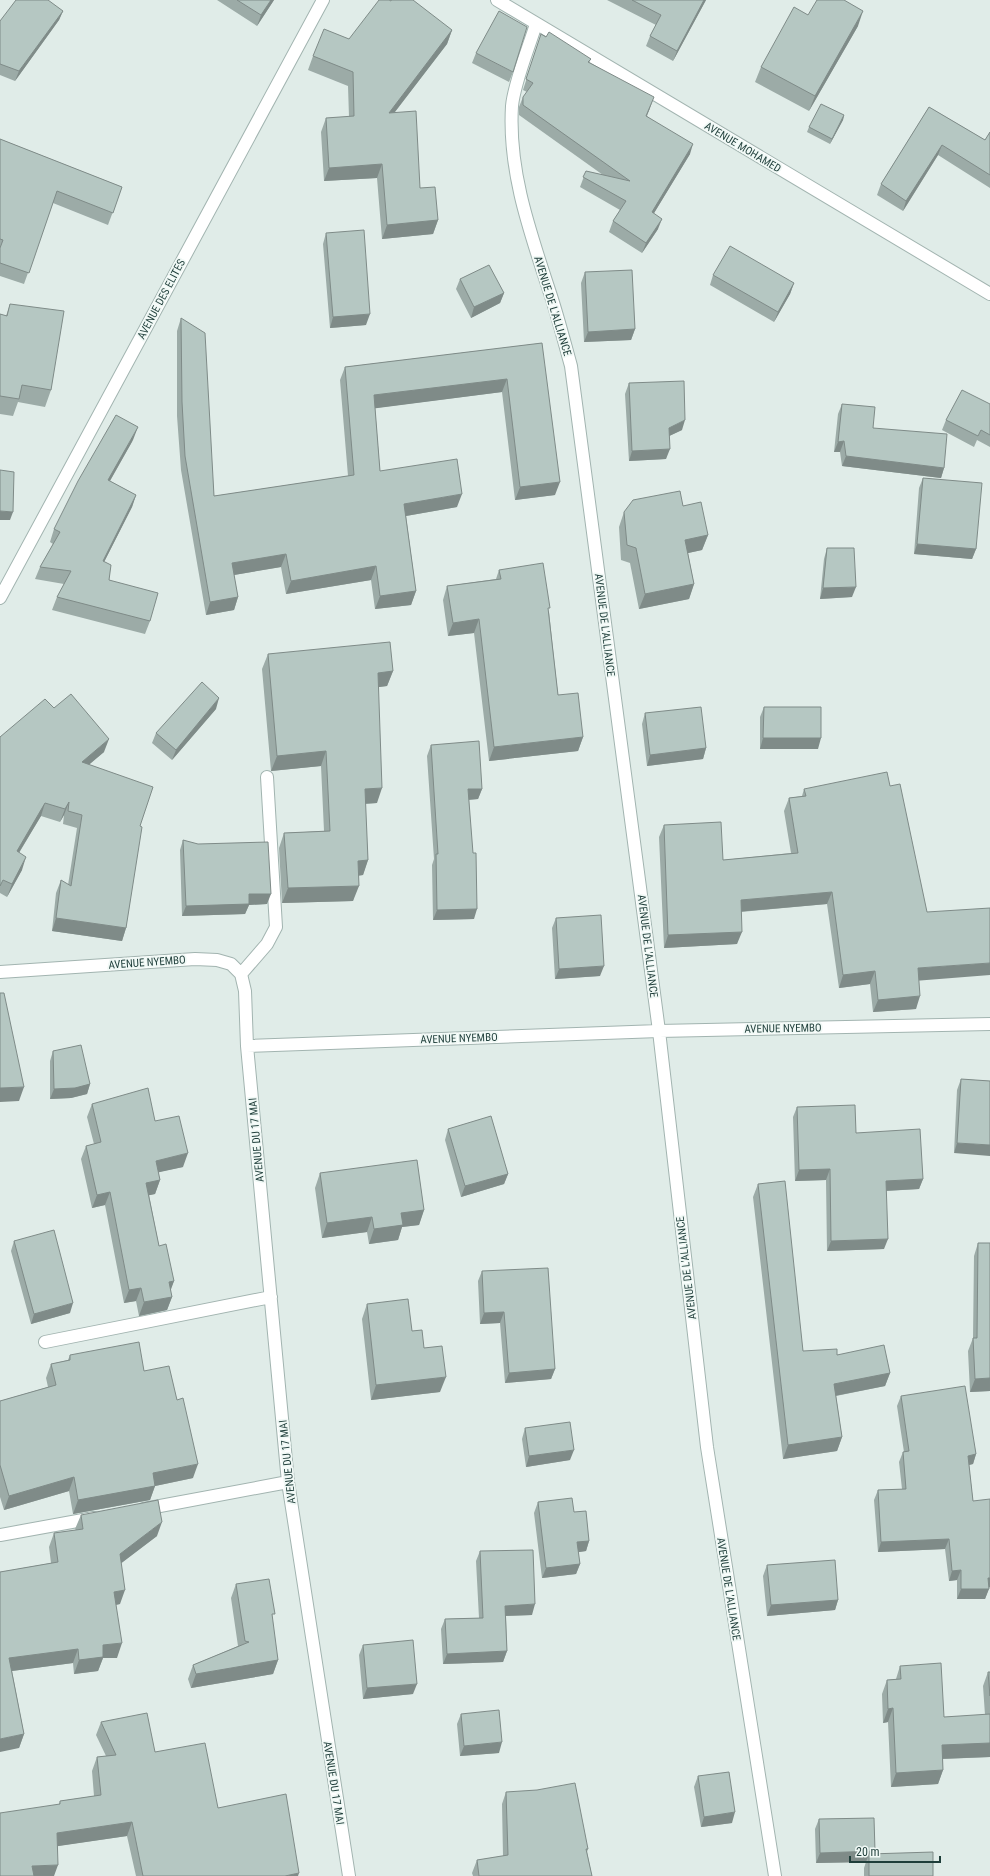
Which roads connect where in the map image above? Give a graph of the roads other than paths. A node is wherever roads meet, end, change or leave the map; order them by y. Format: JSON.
{"nodes":[{"id":1,"x":323,"y":0,"type":"edge"},
{"id":2,"x":497,"y":0,"type":"edge"},
{"id":3,"x":536,"y":24,"type":"junction"},
{"id":4,"x":990,"y":294,"type":"edge"},
{"id":5,"x":0,"y":598,"type":"edge"},
{"id":6,"x":267,"y":777,"type":"dead end"},
{"id":7,"x":0,"y":972,"type":"edge"},
{"id":8,"x":241,"y":974,"type":"junction"},
{"id":9,"x":990,"y":1024,"type":"edge"},
{"id":10,"x":659,"y":1030,"type":"junction"},
{"id":11,"x":247,"y":1046,"type":"junction"},
{"id":12,"x":271,"y":1297,"type":"junction"},
{"id":13,"x":45,"y":1342,"type":"dead end"},
{"id":14,"x":288,"y":1482,"type":"junction"},
{"id":15,"x":132,"y":1511,"type":"edge"},
{"id":16,"x":109,"y":1515,"type":"edge"},
{"id":17,"x":0,"y":1535,"type":"edge"},
{"id":18,"x":349,"y":1876,"type":"edge"},
{"id":19,"x":775,"y":1876,"type":"edge"}],
"edges":[{"from":1,"to":5,"type":"street","name":"AVENUE DES ELITES"},
{"from":2,"to":3,"type":"street","name":"AVENUE MOHAMED"},
{"from":3,"to":4,"type":"street","name":"AVENUE MOHAMED"},
{"from":3,"to":10,"type":"street","name":"AVENUE DE L'ALLIANCE"},
{"from":6,"to":8,"type":"street"},
{"from":7,"to":8,"type":"street","name":"AVENUE NYEMBO"},
{"from":8,"to":11,"type":"street"},
{"from":9,"to":10,"type":"street","name":"AVENUE NYEMBO"},
{"from":10,"to":11,"type":"street","name":"AVENUE NYEMBO"},
{"from":10,"to":19,"type":"street","name":"AVENUE DE L'ALLIANCE"},
{"from":11,"to":12,"type":"street","name":"AVENUE DU 17 MAI"},
{"from":12,"to":13,"type":"street"},
{"from":12,"to":14,"type":"street","name":"AVENUE DU 17 MAI"},
{"from":14,"to":15,"type":"street"},
{"from":14,"to":18,"type":"street","name":"AVENUE DU 17 MAI"},
{"from":16,"to":17,"type":"street"}]}
